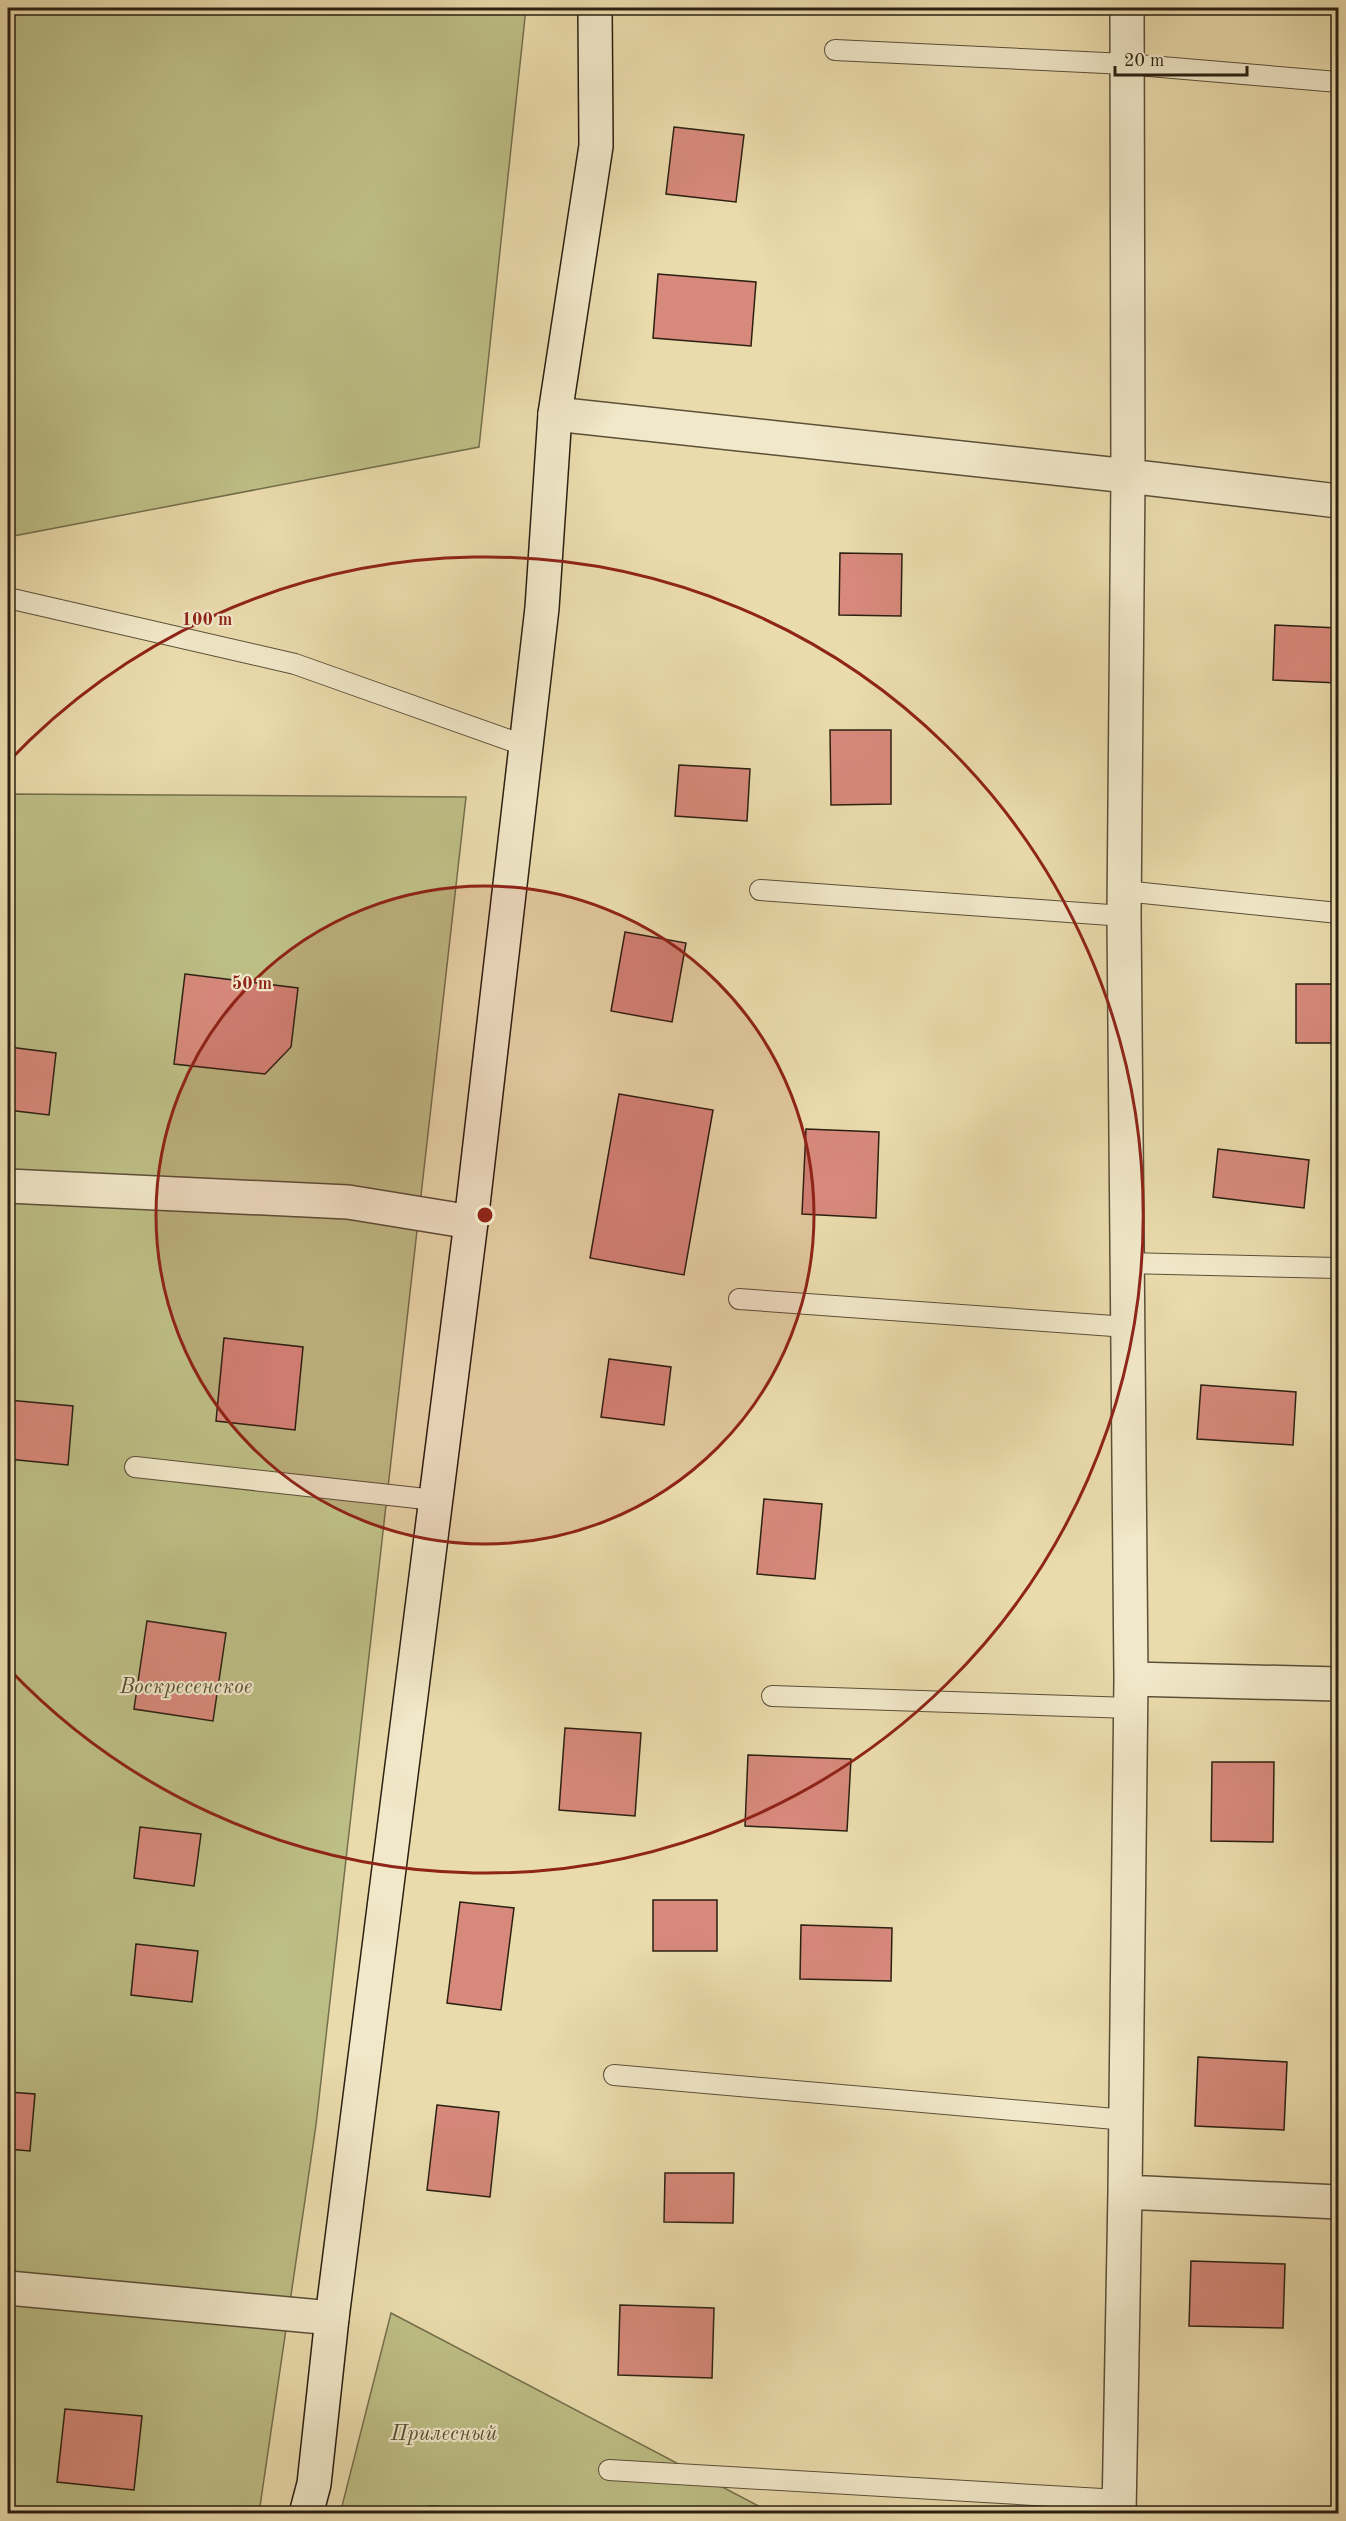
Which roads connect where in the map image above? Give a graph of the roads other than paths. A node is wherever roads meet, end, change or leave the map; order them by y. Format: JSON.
{"nodes":[{"id":1,"x":595,"y":8,"type":"edge"},
{"id":2,"x":1127,"y":8,"type":"edge"},
{"id":3,"x":835,"y":50,"type":"dead end"},
{"id":4,"x":1126,"y":64,"type":"junction"},
{"id":5,"x":1338,"y":82,"type":"edge"},
{"id":6,"x":555,"y":414,"type":"junction"},
{"id":7,"x":1128,"y":476,"type":"junction"},
{"id":8,"x":1338,"y":501,"type":"edge"},
{"id":9,"x":8,"y":598,"type":"edge"},
{"id":10,"x":526,"y":746,"type":"junction"},
{"id":11,"x":760,"y":890,"type":"dead end"},
{"id":12,"x":1124,"y":904,"type":"junction"},
{"id":13,"x":1338,"y":913,"type":"edge"},
{"id":14,"x":8,"y":1186,"type":"edge"},
{"id":15,"x":471,"y":1222,"type":"junction"},
{"id":16,"x":1126,"y":1263,"type":"junction"},
{"id":17,"x":1338,"y":1268,"type":"edge"},
{"id":18,"x":739,"y":1299,"type":"dead end"},
{"id":19,"x":1127,"y":1327,"type":"junction"},
{"id":20,"x":135,"y":1467,"type":"dead end"},
{"id":21,"x":435,"y":1500,"type":"junction"},
{"id":22,"x":1338,"y":1684,"type":"edge"},
{"id":23,"x":1131,"y":1694,"type":"junction"},
{"id":24,"x":772,"y":1696,"type":"dead end"},
{"id":25,"x":614,"y":2075,"type":"dead end"},
{"id":26,"x":1126,"y":2120,"type":"junction"},
{"id":27,"x":1125,"y":2192,"type":"junction"},
{"id":28,"x":1338,"y":2202,"type":"edge"},
{"id":29,"x":8,"y":2288,"type":"edge"},
{"id":30,"x":332,"y":2318,"type":"junction"},
{"id":31,"x":609,"y":2470,"type":"dead end"},
{"id":32,"x":1119,"y":2507,"type":"edge"},
{"id":33,"x":306,"y":2514,"type":"edge"}],
"edges":[{"from":1,"to":6,"type":"street"},
{"from":2,"to":4,"type":"street"},
{"from":3,"to":4,"type":"lane"},
{"from":4,"to":5,"type":"lane"},
{"from":4,"to":7,"type":"street"},
{"from":6,"to":7,"type":"street"},
{"from":6,"to":10,"type":"street"},
{"from":7,"to":8,"type":"street"},
{"from":7,"to":12,"type":"street"},
{"from":9,"to":10,"type":"lane"},
{"from":10,"to":15,"type":"street"},
{"from":11,"to":12,"type":"lane"},
{"from":12,"to":13,"type":"lane"},
{"from":12,"to":16,"type":"street"},
{"from":14,"to":15,"type":"street"},
{"from":15,"to":21,"type":"street"},
{"from":16,"to":17,"type":"lane"},
{"from":16,"to":19,"type":"street"},
{"from":18,"to":19,"type":"lane"},
{"from":19,"to":23,"type":"street"},
{"from":20,"to":21,"type":"lane"},
{"from":21,"to":30,"type":"street"},
{"from":22,"to":23,"type":"street"},
{"from":23,"to":24,"type":"lane"},
{"from":23,"to":26,"type":"street"},
{"from":25,"to":26,"type":"lane"},
{"from":26,"to":27,"type":"street"},
{"from":27,"to":28,"type":"street"},
{"from":27,"to":32,"type":"street"},
{"from":29,"to":30,"type":"street"},
{"from":30,"to":33,"type":"street"},
{"from":31,"to":32,"type":"lane"}]}
